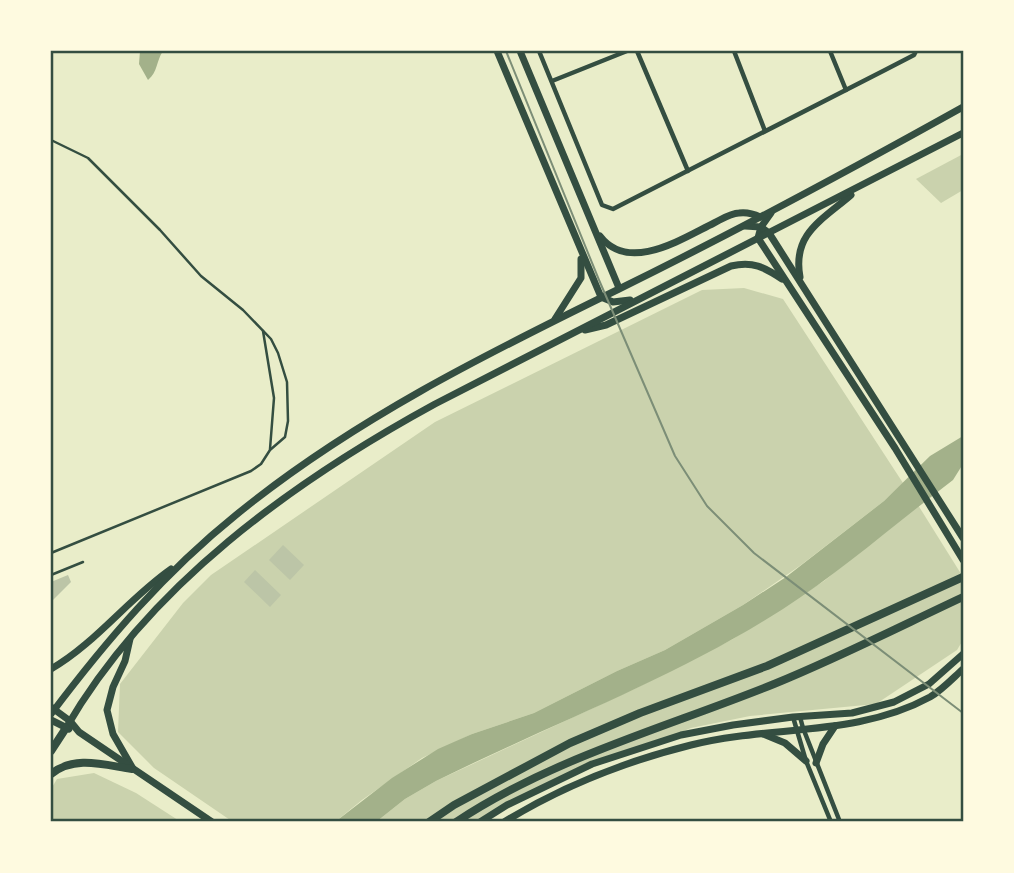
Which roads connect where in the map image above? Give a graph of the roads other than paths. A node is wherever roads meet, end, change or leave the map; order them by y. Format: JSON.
{"nodes":[{"id":1,"x":497,"y":51,"type":"edge"},
{"id":2,"x":520,"y":51,"type":"edge"},
{"id":3,"x":540,"y":51,"type":"edge"},
{"id":4,"x":627,"y":51,"type":"edge"},
{"id":5,"x":637,"y":51,"type":"edge"},
{"id":6,"x":734,"y":51,"type":"edge"},
{"id":7,"x":830,"y":51,"type":"edge"},
{"id":8,"x":916,"y":51,"type":"edge"},
{"id":9,"x":552,"y":81,"type":"junction"},
{"id":10,"x":846,"y":90,"type":"junction"},
{"id":11,"x":963,"y":107,"type":"edge"},
{"id":12,"x":765,"y":131,"type":"junction"},
{"id":13,"x":963,"y":133,"type":"edge"},
{"id":14,"x":51,"y":140,"type":"edge"},
{"id":15,"x":688,"y":171,"type":"junction"},
{"id":16,"x":862,"y":186,"type":"junction"},
{"id":17,"x":774,"y":210,"type":"junction"},
{"id":18,"x":760,"y":217,"type":"junction"},
{"id":19,"x":741,"y":226,"type":"junction"},
{"id":20,"x":593,"y":227,"type":"junction"},
{"id":21,"x":761,"y":227,"type":"junction"},
{"id":22,"x":769,"y":233,"type":"junction"},
{"id":23,"x":758,"y":238,"type":"junction"},
{"id":24,"x":578,"y":244,"type":"junction"},
{"id":25,"x":786,"y":281,"type":"junction"},
{"id":26,"x":802,"y":284,"type":"junction"},
{"id":27,"x":619,"y":288,"type":"junction"},
{"id":28,"x":601,"y":297,"type":"junction"},
{"id":29,"x":644,"y":297,"type":"junction"},
{"id":30,"x":613,"y":302,"type":"junction"},
{"id":31,"x":597,"y":321,"type":"junction"},
{"id":32,"x":554,"y":322,"type":"junction"},
{"id":33,"x":262,"y":331,"type":"junction"},
{"id":34,"x":577,"y":331,"type":"junction"},
{"id":35,"x":899,"y":445,"type":"junction"},
{"id":36,"x":270,"y":450,"type":"junction"},
{"id":37,"x":963,"y":538,"type":"edge"},
{"id":38,"x":51,"y":553,"type":"edge"},
{"id":39,"x":187,"y":556,"type":"junction"},
{"id":40,"x":963,"y":560,"type":"edge"},
{"id":41,"x":83,"y":562,"type":"dead end"},
{"id":42,"x":51,"y":575,"type":"edge"},
{"id":43,"x":963,"y":577,"type":"edge"},
{"id":44,"x":963,"y":597,"type":"edge"},
{"id":45,"x":132,"y":635,"type":"junction"},
{"id":46,"x":963,"y":654,"type":"edge"},
{"id":47,"x":51,"y":669,"type":"edge"},
{"id":48,"x":963,"y":669,"type":"edge"},
{"id":49,"x":52,"y":710,"type":"edge"},
{"id":50,"x":797,"y":716,"type":"junction"},
{"id":51,"x":51,"y":720,"type":"edge"},
{"id":52,"x":68,"y":724,"type":"junction"},
{"id":53,"x":835,"y":726,"type":"junction"},
{"id":54,"x":799,"y":728,"type":"junction"},
{"id":55,"x":759,"y":733,"type":"junction"},
{"id":56,"x":51,"y":751,"type":"edge"},
{"id":57,"x":806,"y":761,"type":"junction"},
{"id":58,"x":816,"y":763,"type":"junction"},
{"id":59,"x":132,"y":769,"type":"junction"},
{"id":60,"x":51,"y":774,"type":"edge"},
{"id":61,"x":212,"y":822,"type":"edge"},
{"id":62,"x":429,"y":822,"type":"edge"},
{"id":63,"x":456,"y":822,"type":"edge"},
{"id":64,"x":480,"y":822,"type":"edge"},
{"id":65,"x":505,"y":822,"type":"edge"},
{"id":66,"x":831,"y":822,"type":"edge"},
{"id":67,"x":840,"y":822,"type":"edge"}],
"edges":[{"from":1,"to":24,"type":"main road"},
{"from":2,"to":20,"type":"main road"},
{"from":3,"to":9,"type":"street"},
{"from":4,"to":9,"type":"street"},
{"from":5,"to":15,"type":"street"},
{"from":6,"to":12,"type":"street"},
{"from":7,"to":10,"type":"street"},
{"from":8,"to":10,"type":"street"},
{"from":9,"to":15,"type":"street"},
{"from":10,"to":12,"type":"street"},
{"from":11,"to":17,"type":"main road"},
{"from":12,"to":15,"type":"street"},
{"from":13,"to":16,"type":"main road"},
{"from":14,"to":33,"type":"lane"},
{"from":16,"to":22,"type":"main road"},
{"from":16,"to":26,"type":"main road"},
{"from":17,"to":18,"type":"main road"},
{"from":17,"to":21,"type":"main road"},
{"from":18,"to":19,"type":"main road"},
{"from":18,"to":20,"type":"main road"},
{"from":19,"to":21,"type":"main road"},
{"from":19,"to":27,"type":"main road"},
{"from":20,"to":27,"type":"main road"},
{"from":21,"to":22,"type":"main road"},
{"from":21,"to":23,"type":"main road"},
{"from":22,"to":23,"type":"main road"},
{"from":22,"to":26,"type":"main road"},
{"from":23,"to":25,"type":"main road"},
{"from":23,"to":29,"type":"main road"},
{"from":24,"to":28,"type":"main road"},
{"from":24,"to":32,"type":"main road"},
{"from":25,"to":34,"type":"main road"},
{"from":25,"to":35,"type":"main road"},
{"from":26,"to":35,"type":"main road"},
{"from":27,"to":28,"type":"main road"},
{"from":27,"to":30,"type":"main road"},
{"from":28,"to":30,"type":"main road"},
{"from":28,"to":32,"type":"main road"},
{"from":29,"to":30,"type":"main road"},
{"from":29,"to":31,"type":"main road"},
{"from":30,"to":31,"type":"main road"},
{"from":31,"to":34,"type":"main road"},
{"from":32,"to":39,"type":"main road"},
{"from":33,"to":36,"type":"lane"},
{"from":33,"to":36,"type":"lane"},
{"from":34,"to":45,"type":"main road"},
{"from":35,"to":37,"type":"main road"},
{"from":35,"to":40,"type":"main road"},
{"from":36,"to":38,"type":"lane"},
{"from":39,"to":47,"type":"main road"},
{"from":39,"to":49,"type":"main road"},
{"from":41,"to":42,"type":"lane"},
{"from":43,"to":62,"type":"highway"},
{"from":44,"to":63,"type":"highway"},
{"from":45,"to":52,"type":"main road"},
{"from":45,"to":59,"type":"main road"},
{"from":46,"to":50,"type":"main road"},
{"from":48,"to":53,"type":"main road"},
{"from":49,"to":52,"type":"main road"},
{"from":50,"to":54,"type":"street"},
{"from":50,"to":64,"type":"main road"},
{"from":51,"to":52,"type":"main road"},
{"from":52,"to":56,"type":"highway"},
{"from":52,"to":59,"type":"main road"},
{"from":53,"to":54,"type":"main road"},
{"from":53,"to":58,"type":"main road"},
{"from":54,"to":55,"type":"main road"},
{"from":54,"to":57,"type":"street"},
{"from":54,"to":58,"type":"street"},
{"from":55,"to":57,"type":"main road"},
{"from":55,"to":65,"type":"main road"},
{"from":57,"to":66,"type":"street"},
{"from":58,"to":67,"type":"street"},
{"from":59,"to":60,"type":"highway"},
{"from":59,"to":61,"type":"main road"}]}
